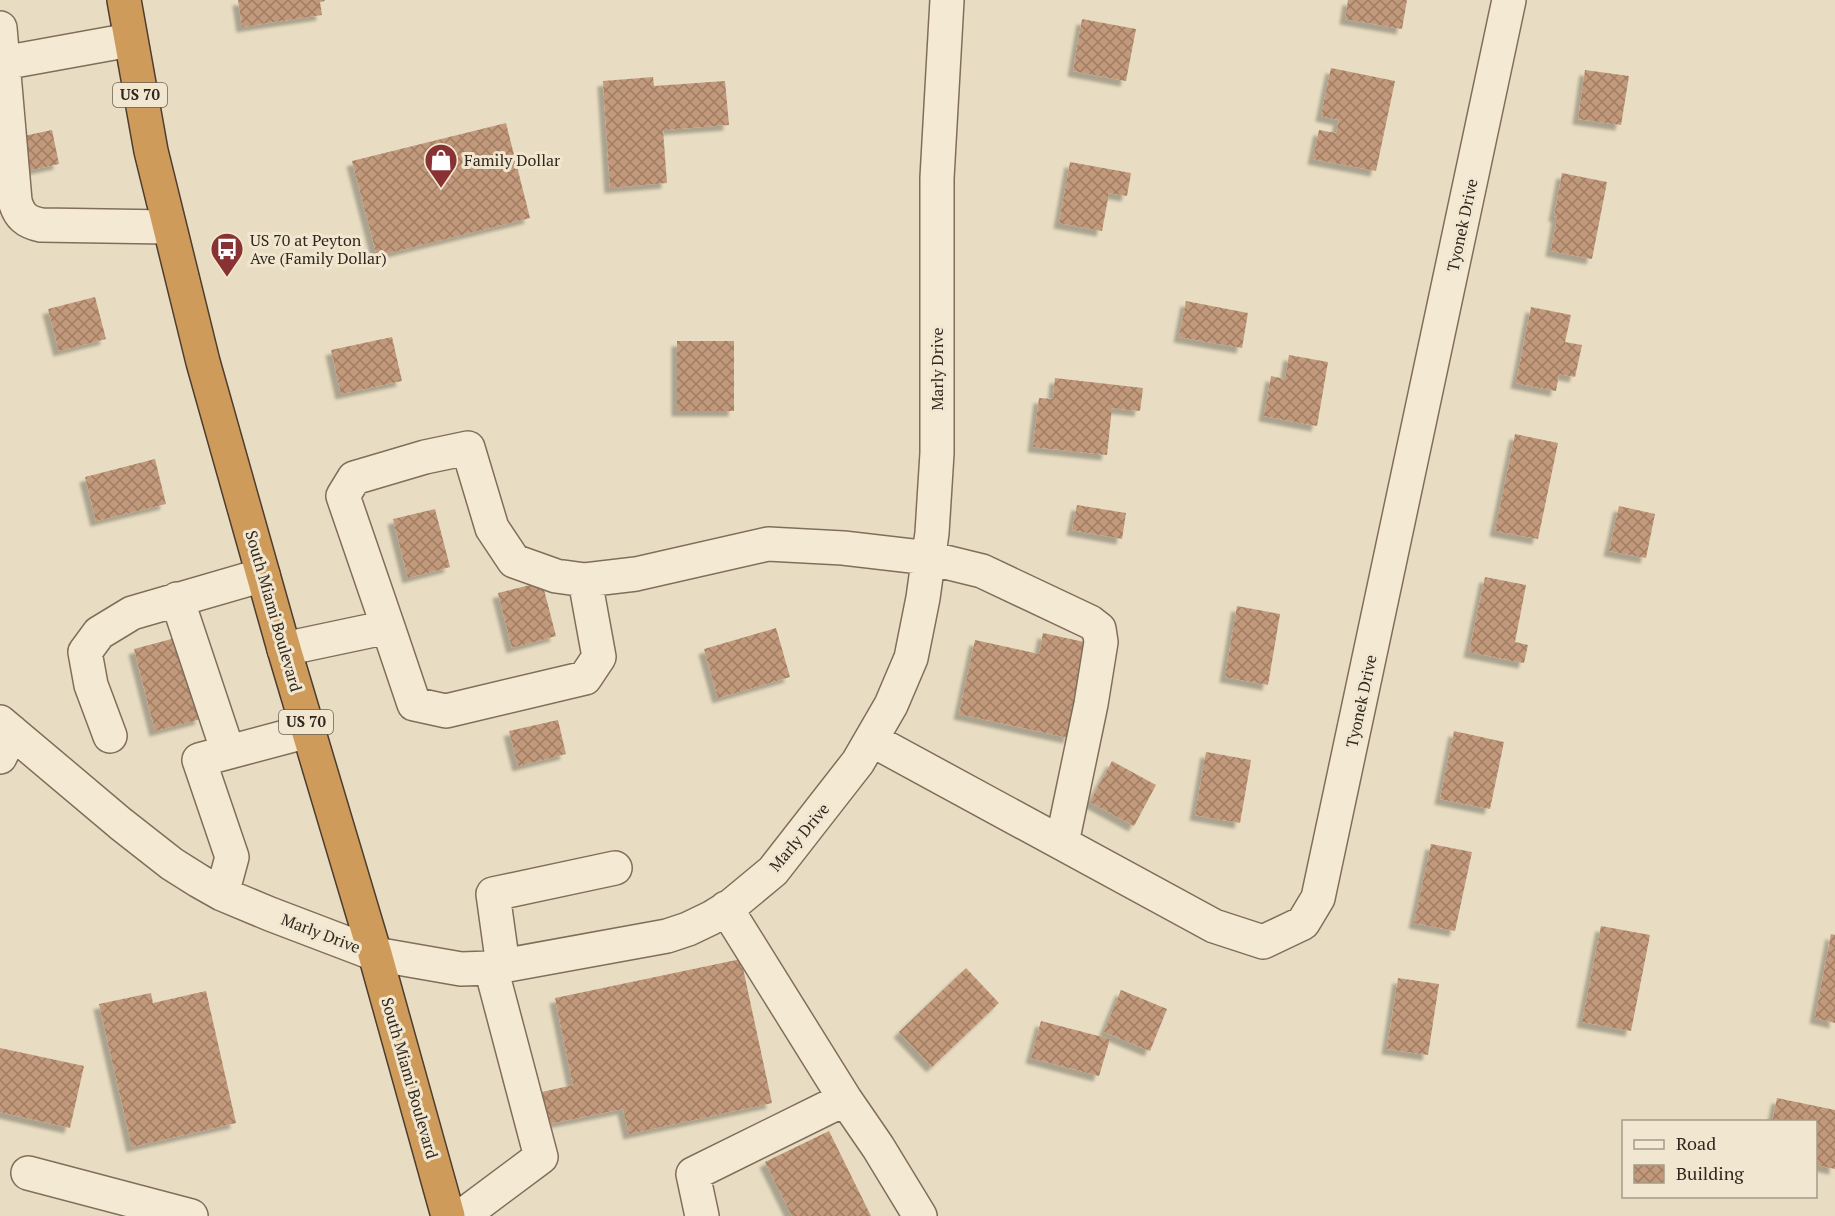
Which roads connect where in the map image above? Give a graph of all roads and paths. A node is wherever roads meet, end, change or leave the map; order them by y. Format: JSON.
{"nodes":[{"id":1,"x":124,"y":0,"type":"edge"},
{"id":2,"x":947,"y":0,"type":"edge"},
{"id":3,"x":1509,"y":0,"type":"edge"},
{"id":4,"x":0,"y":28,"type":"edge"},
{"id":5,"x":130,"y":40,"type":"junction"},
{"id":6,"x":3,"y":63,"type":"junction"},
{"id":7,"x":168,"y":227,"type":"junction"},
{"id":8,"x":929,"y":558,"type":"junction"},
{"id":9,"x":263,"y":575,"type":"junction"},
{"id":10,"x":585,"y":580,"type":"junction"},
{"id":11,"x":177,"y":599,"type":"junction"},
{"id":12,"x":388,"y":627,"type":"junction"},
{"id":13,"x":284,"y":649,"type":"junction"},
{"id":14,"x":308,"y":731,"type":"junction"},
{"id":15,"x":111,"y":736,"type":"dead end"},
{"id":16,"x":4,"y":737,"type":"edge"},
{"id":17,"x":872,"y":740,"type":"junction"},
{"id":18,"x":228,"y":752,"type":"junction"},
{"id":19,"x":1062,"y":843,"type":"junction"},
{"id":20,"x":615,"y":868,"type":"dead end"},
{"id":21,"x":222,"y":894,"type":"junction"},
{"id":22,"x":726,"y":909,"type":"junction"},
{"id":23,"x":375,"y":954,"type":"junction"},
{"id":24,"x":497,"y":967,"type":"junction"},
{"id":25,"x":845,"y":1100,"type":"junction"},
{"id":26,"x":28,"y":1173,"type":"dead end"},
{"id":27,"x":191,"y":1216,"type":"edge"},
{"id":28,"x":448,"y":1216,"type":"edge"},
{"id":29,"x":462,"y":1216,"type":"edge"},
{"id":30,"x":702,"y":1216,"type":"edge"},
{"id":31,"x":920,"y":1216,"type":"edge"}],
"edges":[{"from":1,"to":5,"type":"highway","name":"South Miami Boulevard","number":"US 70"},
{"from":2,"to":8,"type":"street","name":"Marly Drive"},
{"from":3,"to":19,"type":"street","name":"Tyonek Drive"},
{"from":4,"to":6,"type":"street"},
{"from":5,"to":6,"type":"street"},
{"from":5,"to":7,"type":"highway","name":"South Miami Boulevard","number":"US 70"},
{"from":6,"to":7,"type":"street"},
{"from":7,"to":9,"type":"highway","name":"South Miami Boulevard","number":"US 70"},
{"from":8,"to":10,"type":"street"},
{"from":8,"to":17,"type":"street","name":"Marly Drive"},
{"from":8,"to":19,"type":"street"},
{"from":9,"to":11,"type":"street"},
{"from":9,"to":13,"type":"highway","name":"South Miami Boulevard","number":"US 70"},
{"from":10,"to":12,"type":"street"},
{"from":10,"to":12,"type":"street"},
{"from":11,"to":15,"type":"street"},
{"from":11,"to":18,"type":"street"},
{"from":12,"to":13,"type":"street"},
{"from":13,"to":14,"type":"highway","name":"South Miami Boulevard","number":"US 70"},
{"from":14,"to":18,"type":"street"},
{"from":14,"to":23,"type":"highway","name":"South Miami Boulevard","number":"US 70"},
{"from":16,"to":21,"type":"street","name":"Marly Drive"},
{"from":17,"to":19,"type":"street","name":"Tyonek Drive"},
{"from":17,"to":22,"type":"street","name":"Marly Drive"},
{"from":18,"to":21,"type":"street"},
{"from":20,"to":24,"type":"street"},
{"from":21,"to":23,"type":"street","name":"Marly Drive"},
{"from":22,"to":24,"type":"street","name":"Marly Drive"},
{"from":22,"to":25,"type":"street"},
{"from":23,"to":24,"type":"street","name":"Marly Drive"},
{"from":23,"to":28,"type":"highway","name":"South Miami Boulevard","number":"US 70"},
{"from":24,"to":29,"type":"street"},
{"from":25,"to":30,"type":"street"},
{"from":25,"to":31,"type":"street"},
{"from":26,"to":27,"type":"street"}]}
